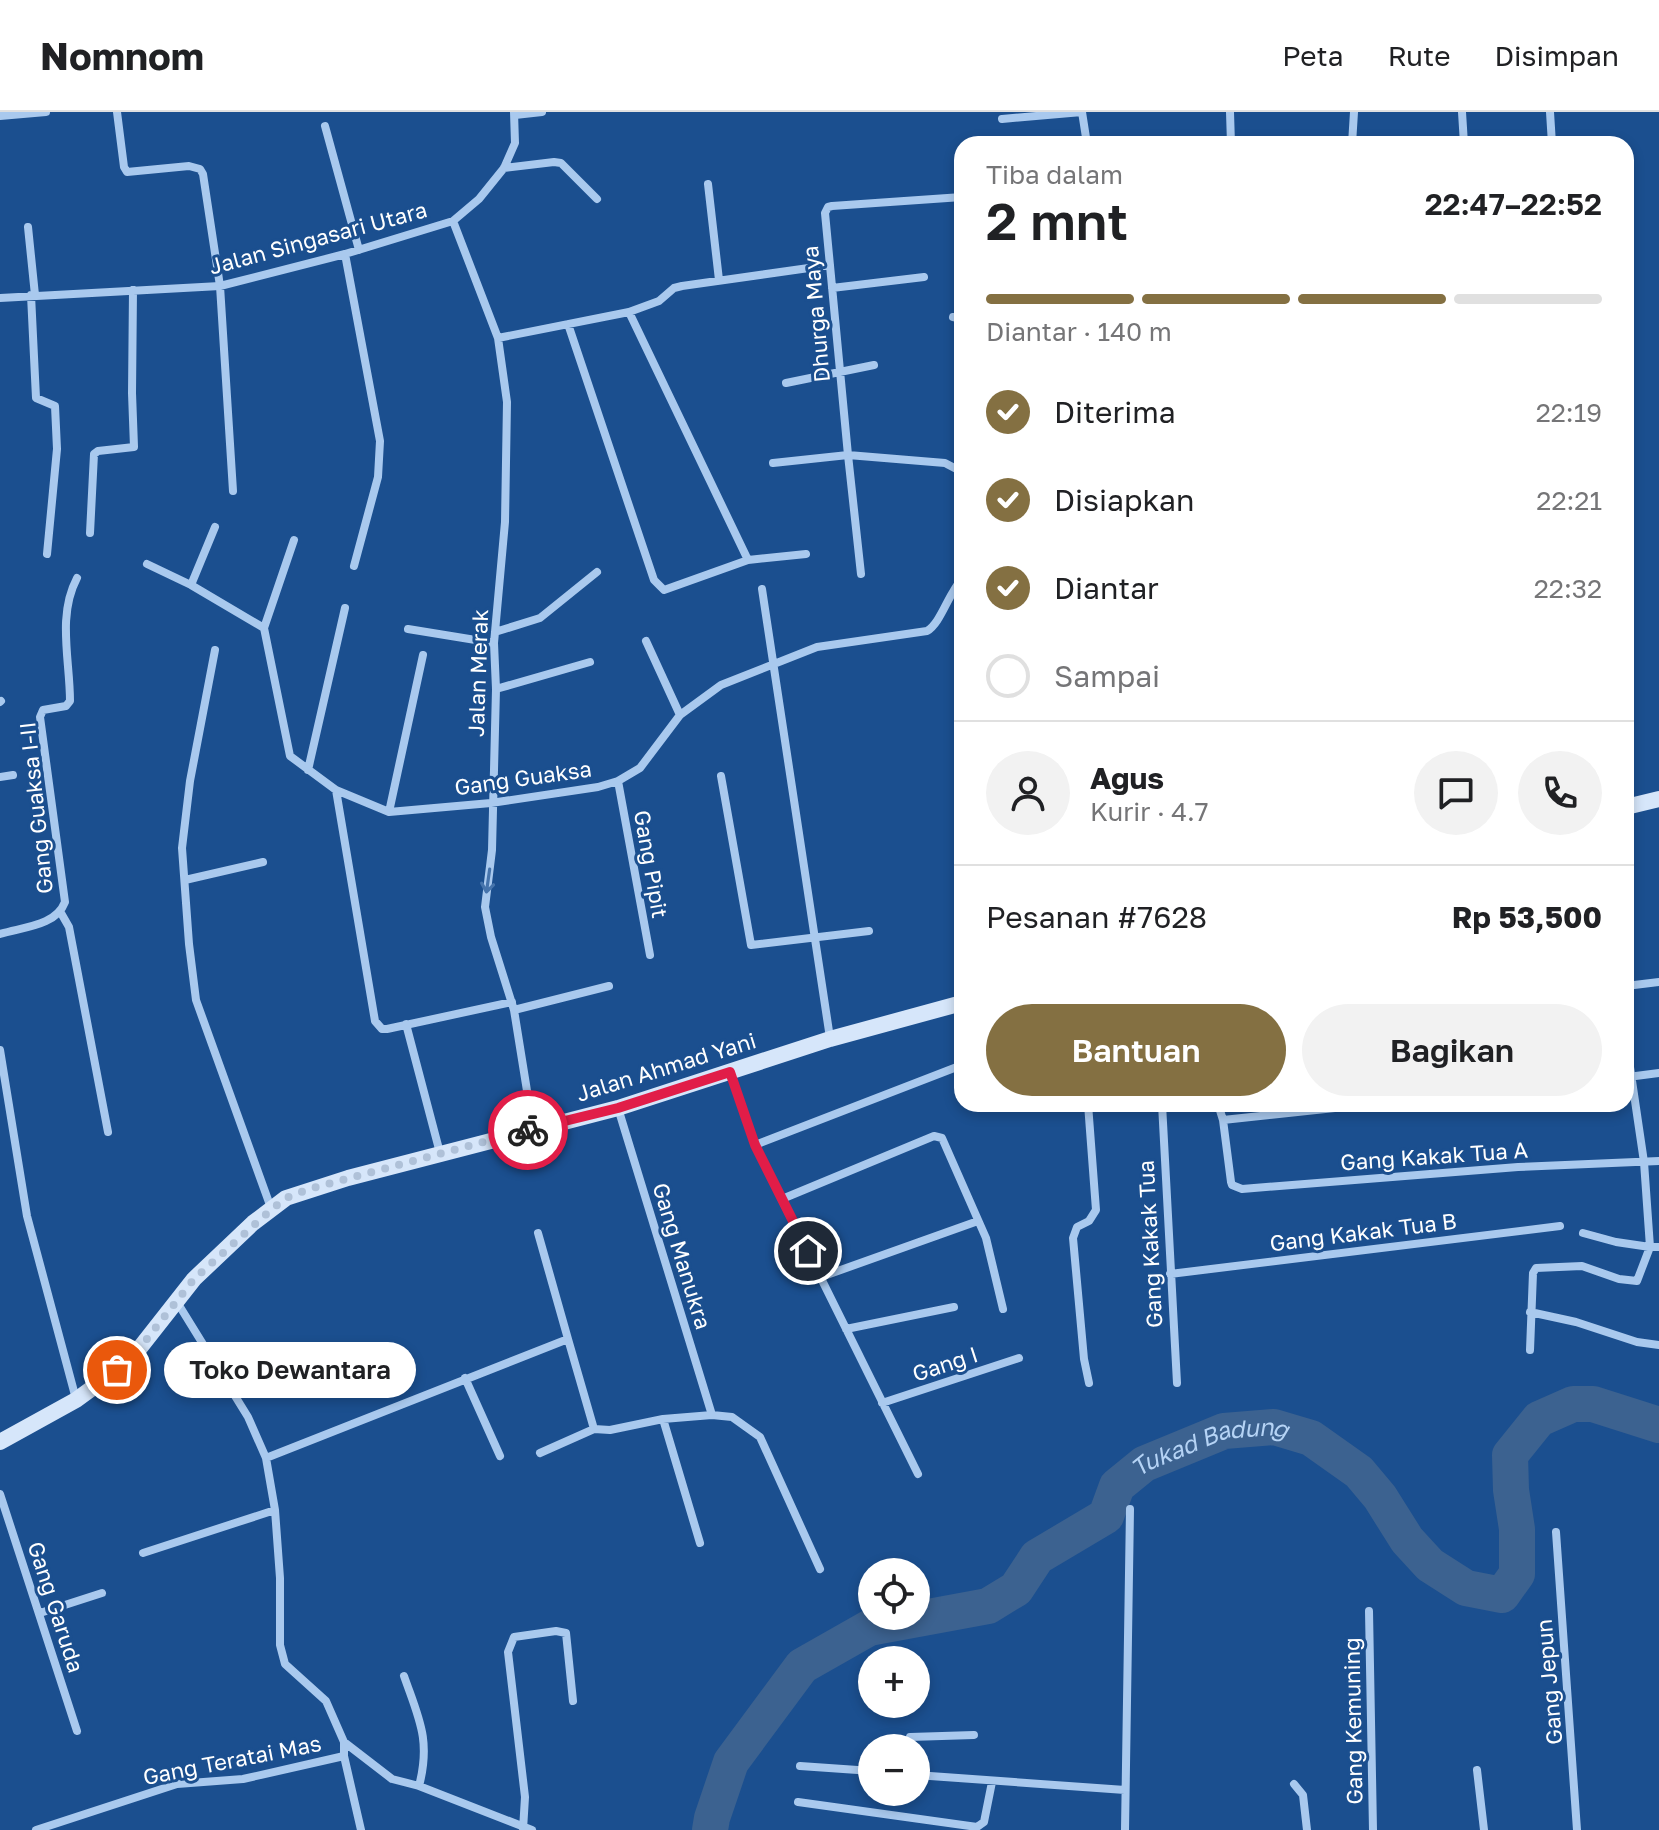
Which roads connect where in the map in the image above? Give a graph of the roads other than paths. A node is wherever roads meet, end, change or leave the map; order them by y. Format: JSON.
{"nodes":[{"id":1,"x":46,"y":112,"type":"edge"},
{"id":2,"x":117,"y":112,"type":"edge"},
{"id":3,"x":542,"y":112,"type":"edge"},
{"id":4,"x":1082,"y":112,"type":"edge"},
{"id":5,"x":1230,"y":112,"type":"edge"},
{"id":6,"x":1354,"y":112,"type":"edge"},
{"id":7,"x":1462,"y":112,"type":"edge"},
{"id":8,"x":1550,"y":112,"type":"edge"},
{"id":9,"x":514,"y":113,"type":"edge"},
{"id":10,"x":0,"y":116,"type":"edge"},
{"id":11,"x":1002,"y":119,"type":"dead end"},
{"id":12,"x":325,"y":126,"type":"dead end"},
{"id":13,"x":1086,"y":136,"type":"edge"},
{"id":14,"x":1231,"y":136,"type":"edge"},
{"id":15,"x":1352,"y":136,"type":"edge"},
{"id":16,"x":1464,"y":136,"type":"edge"},
{"id":17,"x":1552,"y":136,"type":"edge"},
{"id":18,"x":504,"y":168,"type":"junction"},
{"id":19,"x":708,"y":184,"type":"dead end"},
{"id":20,"x":954,"y":198,"type":"edge"},
{"id":21,"x":597,"y":199,"type":"dead end"},
{"id":22,"x":453,"y":221,"type":"junction"},
{"id":23,"x":28,"y":227,"type":"dead end"},
{"id":24,"x":359,"y":250,"type":"junction"},
{"id":25,"x":345,"y":254,"type":"junction"},
{"id":26,"x":830,"y":265,"type":"junction"},
{"id":27,"x":924,"y":277,"type":"dead end"},
{"id":28,"x":719,"y":280,"type":"junction"},
{"id":29,"x":220,"y":286,"type":"junction"},
{"id":30,"x":832,"y":288,"type":"junction"},
{"id":31,"x":133,"y":290,"type":"junction"},
{"id":32,"x":33,"y":295,"type":"junction"},
{"id":33,"x":0,"y":298,"type":"edge"},
{"id":34,"x":629,"y":312,"type":"junction"},
{"id":35,"x":568,"y":324,"type":"junction"},
{"id":36,"x":498,"y":338,"type":"junction"},
{"id":37,"x":874,"y":365,"type":"dead end"},
{"id":38,"x":840,"y":370,"type":"junction"},
{"id":39,"x":786,"y":383,"type":"dead end"},
{"id":40,"x":848,"y":455,"type":"junction"},
{"id":41,"x":773,"y":463,"type":"dead end"},
{"id":42,"x":954,"y":468,"type":"edge"},
{"id":43,"x":233,"y":491,"type":"dead end"},
{"id":44,"x":215,"y":527,"type":"dead end"},
{"id":45,"x":90,"y":533,"type":"dead end"},
{"id":46,"x":294,"y":540,"type":"dead end"},
{"id":47,"x":47,"y":554,"type":"dead end"},
{"id":48,"x":806,"y":554,"type":"dead end"},
{"id":49,"x":748,"y":560,"type":"junction"},
{"id":50,"x":147,"y":564,"type":"dead end"},
{"id":51,"x":354,"y":566,"type":"dead end"},
{"id":52,"x":597,"y":572,"type":"dead end"},
{"id":53,"x":861,"y":574,"type":"dead end"},
{"id":54,"x":77,"y":578,"type":"dead end"},
{"id":55,"x":191,"y":585,"type":"junction"},
{"id":56,"x":762,"y":589,"type":"dead end"},
{"id":57,"x":954,"y":590,"type":"edge"},
{"id":58,"x":345,"y":608,"type":"dead end"},
{"id":59,"x":264,"y":628,"type":"junction"},
{"id":60,"x":408,"y":629,"type":"dead end"},
{"id":61,"x":495,"y":632,"type":"junction"},
{"id":62,"x":646,"y":641,"type":"dead end"},
{"id":63,"x":494,"y":643,"type":"junction"},
{"id":64,"x":215,"y":650,"type":"dead end"},
{"id":65,"x":423,"y":655,"type":"dead end"},
{"id":66,"x":590,"y":662,"type":"dead end"},
{"id":67,"x":772,"y":663,"type":"junction"},
{"id":68,"x":496,"y":689,"type":"junction"},
{"id":69,"x":680,"y":715,"type":"junction"},
{"id":70,"x":308,"y":770,"type":"junction"},
{"id":71,"x":13,"y":775,"type":"dead end"},
{"id":72,"x":721,"y":776,"type":"dead end"},
{"id":73,"x":0,"y":777,"type":"edge"},
{"id":74,"x":618,"y":781,"type":"junction"},
{"id":75,"x":336,"y":790,"type":"junction"},
{"id":76,"x":1659,"y":799,"type":"edge"},
{"id":77,"x":491,"y":803,"type":"junction"},
{"id":78,"x":1634,"y":805,"type":"edge"},
{"id":79,"x":389,"y":812,"type":"junction"},
{"id":80,"x":263,"y":862,"type":"dead end"},
{"id":81,"x":185,"y":880,"type":"junction"},
{"id":82,"x":61,"y":913,"type":"junction"},
{"id":83,"x":869,"y":931,"type":"dead end"},
{"id":84,"x":0,"y":934,"type":"edge"},
{"id":85,"x":816,"y":937,"type":"junction"},
{"id":86,"x":650,"y":955,"type":"dead end"},
{"id":87,"x":1659,"y":982,"type":"edge"},
{"id":88,"x":1634,"y":985,"type":"edge"},
{"id":89,"x":609,"y":986,"type":"dead end"},
{"id":90,"x":954,"y":1005,"type":"edge"},
{"id":91,"x":513,"y":1006,"type":"junction"},
{"id":92,"x":406,"y":1024,"type":"junction"},
{"id":93,"x":830,"y":1039,"type":"junction"},
{"id":94,"x":0,"y":1050,"type":"edge"},
{"id":95,"x":954,"y":1068,"type":"edge"},
{"id":96,"x":730,"y":1072,"type":"junction"},
{"id":97,"x":1659,"y":1073,"type":"edge"},
{"id":98,"x":1634,"y":1075,"type":"edge"},
{"id":99,"x":618,"y":1108,"type":"junction"},
{"id":100,"x":1634,"y":1108,"type":"edge"},
{"id":101,"x":1089,"y":1112,"type":"edge"},
{"id":102,"x":1162,"y":1112,"type":"edge"},
{"id":103,"x":1220,"y":1112,"type":"edge"},
{"id":104,"x":1298,"y":1112,"type":"edge"},
{"id":105,"x":1223,"y":1120,"type":"junction"},
{"id":106,"x":533,"y":1128,"type":"junction"},
{"id":107,"x":108,"y":1132,"type":"dead end"},
{"id":108,"x":755,"y":1145,"type":"junction"},
{"id":109,"x":440,"y":1153,"type":"junction"},
{"id":110,"x":1659,"y":1161,"type":"edge"},
{"id":111,"x":1644,"y":1162,"type":"junction"},
{"id":112,"x":782,"y":1199,"type":"junction"},
{"id":113,"x":272,"y":1209,"type":"junction"},
{"id":114,"x":978,"y":1221,"type":"junction"},
{"id":115,"x":1560,"y":1226,"type":"dead end"},
{"id":116,"x":538,"y":1233,"type":"dead end"},
{"id":117,"x":1583,"y":1233,"type":"dead end"},
{"id":118,"x":1655,"y":1247,"type":"edge"},
{"id":119,"x":1170,"y":1274,"type":"junction"},
{"id":120,"x":821,"y":1277,"type":"junction"},
{"id":121,"x":177,"y":1302,"type":"junction"},
{"id":122,"x":954,"y":1307,"type":"dead end"},
{"id":123,"x":1003,"y":1309,"type":"dead end"},
{"id":124,"x":1530,"y":1312,"type":"junction"},
{"id":125,"x":846,"y":1329,"type":"junction"},
{"id":126,"x":568,"y":1339,"type":"junction"},
{"id":127,"x":1659,"y":1345,"type":"edge"},
{"id":128,"x":1530,"y":1350,"type":"dead end"},
{"id":129,"x":1019,"y":1358,"type":"dead end"},
{"id":130,"x":465,"y":1378,"type":"junction"},
{"id":131,"x":1089,"y":1383,"type":"dead end"},
{"id":132,"x":1177,"y":1383,"type":"dead end"},
{"id":133,"x":76,"y":1400,"type":"junction"},
{"id":134,"x":882,"y":1403,"type":"junction"},
{"id":135,"x":712,"y":1415,"type":"junction"},
{"id":136,"x":663,"y":1419,"type":"junction"},
{"id":137,"x":594,"y":1429,"type":"junction"},
{"id":138,"x":0,"y":1442,"type":"edge"},
{"id":139,"x":540,"y":1453,"type":"dead end"},
{"id":140,"x":500,"y":1456,"type":"dead end"},
{"id":141,"x":266,"y":1458,"type":"junction"},
{"id":142,"x":918,"y":1474,"type":"dead end"},
{"id":143,"x":0,"y":1494,"type":"edge"},
{"id":144,"x":1130,"y":1509,"type":"dead end"},
{"id":145,"x":275,"y":1510,"type":"junction"},
{"id":146,"x":1556,"y":1532,"type":"dead end"},
{"id":147,"x":700,"y":1543,"type":"dead end"},
{"id":148,"x":143,"y":1553,"type":"dead end"},
{"id":149,"x":820,"y":1569,"type":"dead end"},
{"id":150,"x":102,"y":1593,"type":"dead end"},
{"id":151,"x":1369,"y":1611,"type":"dead end"},
{"id":152,"x":40,"y":1613,"type":"junction"},
{"id":153,"x":404,"y":1676,"type":"dead end"},
{"id":154,"x":573,"y":1701,"type":"dead end"},
{"id":155,"x":77,"y":1731,"type":"dead end"},
{"id":156,"x":974,"y":1735,"type":"dead end"},
{"id":157,"x":930,"y":1736,"type":"edge"},
{"id":158,"x":344,"y":1742,"type":"junction"},
{"id":159,"x":344,"y":1756,"type":"junction"},
{"id":160,"x":800,"y":1766,"type":"dead end"},
{"id":161,"x":858,"y":1770,"type":"edge"},
{"id":162,"x":1477,"y":1770,"type":"dead end"},
{"id":163,"x":930,"y":1776,"type":"edge"},
{"id":164,"x":992,"y":1782,"type":"junction"},
{"id":165,"x":1294,"y":1784,"type":"dead end"},
{"id":166,"x":419,"y":1786,"type":"junction"},
{"id":167,"x":1125,"y":1790,"type":"junction"},
{"id":168,"x":798,"y":1802,"type":"dead end"},
{"id":169,"x":527,"y":1829,"type":"edge"},
{"id":170,"x":36,"y":1830,"type":"edge"},
{"id":171,"x":361,"y":1830,"type":"edge"},
{"id":172,"x":1125,"y":1830,"type":"edge"},
{"id":173,"x":1307,"y":1830,"type":"edge"},
{"id":174,"x":1373,"y":1830,"type":"edge"},
{"id":175,"x":1484,"y":1830,"type":"edge"},
{"id":176,"x":1577,"y":1830,"type":"edge"}],
"edges":[{"from":1,"to":10,"type":"street"},
{"from":2,"to":29,"type":"street"},
{"from":3,"to":9,"type":"street"},
{"from":4,"to":11,"type":"street"},
{"from":4,"to":13,"type":"street"},
{"from":5,"to":14,"type":"street"},
{"from":6,"to":15,"type":"street"},
{"from":7,"to":16,"type":"street"},
{"from":8,"to":17,"type":"street"},
{"from":9,"to":18,"type":"street"},
{"from":12,"to":24,"type":"street"},
{"from":18,"to":21,"type":"street"},
{"from":18,"to":22,"type":"street"},
{"from":19,"to":28,"type":"street"},
{"from":20,"to":26,"type":"street","name":"Dhurga Maya"},
{"from":22,"to":24,"type":"street","name":"Jalan Singasari Utara"},
{"from":22,"to":36,"type":"street","name":"Jalan Merak"},
{"from":23,"to":32,"type":"street"},
{"from":24,"to":25,"type":"street","name":"Jalan Singasari Utara"},
{"from":25,"to":29,"type":"street","name":"Jalan Singasari Utara"},
{"from":25,"to":51,"type":"street"},
{"from":26,"to":28,"type":"street"},
{"from":26,"to":30,"type":"street","name":"Dhurga Maya"},
{"from":27,"to":30,"type":"street"},
{"from":28,"to":34,"type":"street"},
{"from":29,"to":31,"type":"street","name":"Jalan Singasari Utara"},
{"from":29,"to":43,"type":"street"},
{"from":30,"to":38,"type":"street","name":"Dhurga Maya"},
{"from":31,"to":32,"type":"street","name":"Jalan Singasari Utara"},
{"from":31,"to":45,"type":"street"},
{"from":32,"to":33,"type":"street","name":"Jalan Singasari Utara"},
{"from":32,"to":47,"type":"street"},
{"from":34,"to":35,"type":"street"},
{"from":34,"to":49,"type":"street"},
{"from":35,"to":36,"type":"street"},
{"from":35,"to":49,"type":"street"},
{"from":36,"to":61,"type":"street","name":"Jalan Merak"},
{"from":37,"to":38,"type":"street"},
{"from":38,"to":39,"type":"street"},
{"from":38,"to":40,"type":"street","name":"Dhurga Maya"},
{"from":40,"to":41,"type":"street"},
{"from":40,"to":42,"type":"street"},
{"from":40,"to":53,"type":"street","name":"Dhurga Maya"},
{"from":44,"to":55,"type":"street"},
{"from":46,"to":59,"type":"street"},
{"from":48,"to":49,"type":"street"},
{"from":50,"to":55,"type":"street"},
{"from":52,"to":61,"type":"street"},
{"from":54,"to":82,"type":"street","name":"Gang Guaksa I-II"},
{"from":55,"to":59,"type":"street"},
{"from":56,"to":67,"type":"street"},
{"from":57,"to":67,"type":"street","name":"Gang Guaksa"},
{"from":58,"to":70,"type":"street"},
{"from":59,"to":70,"type":"street","name":"Gang Guaksa"},
{"from":60,"to":63,"type":"street"},
{"from":61,"to":63,"type":"street","name":"Jalan Merak"},
{"from":62,"to":69,"type":"street"},
{"from":63,"to":68,"type":"street","name":"Jalan Merak"},
{"from":64,"to":81,"type":"street"},
{"from":65,"to":79,"type":"street"},
{"from":66,"to":68,"type":"street"},
{"from":67,"to":69,"type":"street","name":"Gang Guaksa"},
{"from":67,"to":85,"type":"street"},
{"from":68,"to":77,"type":"street","name":"Jalan Merak"},
{"from":69,"to":74,"type":"street","name":"Gang Guaksa"},
{"from":70,"to":75,"type":"street","name":"Gang Guaksa"},
{"from":71,"to":73,"type":"street"},
{"from":72,"to":85,"type":"street"},
{"from":74,"to":77,"type":"street","name":"Gang Guaksa"},
{"from":74,"to":86,"type":"street","name":"Gang Pipit"},
{"from":75,"to":79,"type":"street","name":"Gang Guaksa"},
{"from":75,"to":92,"type":"street"},
{"from":76,"to":78,"type":"main road"},
{"from":77,"to":79,"type":"street","name":"Gang Guaksa"},
{"from":77,"to":91,"type":"street","name":"Jalan Merak","one_way":true},
{"from":80,"to":81,"type":"street"},
{"from":81,"to":113,"type":"street"},
{"from":82,"to":84,"type":"street","name":"Gang Guaksa I-II"},
{"from":82,"to":107,"type":"street","name":"Gang Guaksa I-II"},
{"from":83,"to":85,"type":"street"},
{"from":85,"to":93,"type":"street"},
{"from":87,"to":88,"type":"street"},
{"from":89,"to":91,"type":"street"},
{"from":90,"to":93,"type":"main road","name":"Jalan Ahmad Yani"},
{"from":91,"to":92,"type":"street"},
{"from":91,"to":106,"type":"street","name":"Jalan Merak"},
{"from":92,"to":109,"type":"street"},
{"from":93,"to":96,"type":"main road","name":"Jalan Ahmad Yani"},
{"from":94,"to":133,"type":"street"},
{"from":95,"to":108,"type":"street"},
{"from":96,"to":99,"type":"main road","name":"Jalan Ahmad Yani"},
{"from":96,"to":108,"type":"street"},
{"from":97,"to":98,"type":"street"},
{"from":99,"to":106,"type":"main road","name":"Jalan Ahmad Yani"},
{"from":99,"to":135,"type":"street","name":"Gang Manukra"},
{"from":100,"to":111,"type":"street"},
{"from":101,"to":131,"type":"street"},
{"from":102,"to":119,"type":"street","name":"Gang Kakak Tua"},
{"from":103,"to":105,"type":"street"},
{"from":104,"to":105,"type":"street"},
{"from":105,"to":111,"type":"street","name":"Gang Kakak Tua A"},
{"from":106,"to":109,"type":"main road","name":"Jalan Ahmad Yani"},
{"from":108,"to":112,"type":"street"},
{"from":109,"to":113,"type":"main road","name":"Jalan Ahmad Yani"},
{"from":110,"to":111,"type":"street","name":"Gang Kakak Tua A"},
{"from":111,"to":118,"type":"street"},
{"from":112,"to":114,"type":"street"},
{"from":112,"to":120,"type":"street"},
{"from":113,"to":121,"type":"main road","name":"Jalan Ahmad Yani"},
{"from":114,"to":120,"type":"street"},
{"from":114,"to":123,"type":"street"},
{"from":115,"to":119,"type":"street","name":"Gang Kakak Tua B"},
{"from":116,"to":126,"type":"street"},
{"from":117,"to":118,"type":"street"},
{"from":118,"to":124,"type":"street"},
{"from":119,"to":132,"type":"street","name":"Gang Kakak Tua"},
{"from":120,"to":125,"type":"street"},
{"from":121,"to":133,"type":"main road","name":"Jalan Ahmad Yani"},
{"from":121,"to":141,"type":"street"},
{"from":122,"to":125,"type":"street"},
{"from":124,"to":127,"type":"street"},
{"from":124,"to":128,"type":"street"},
{"from":125,"to":134,"type":"street"},
{"from":126,"to":130,"type":"street"},
{"from":126,"to":137,"type":"street"},
{"from":129,"to":134,"type":"street","name":"Gang I"},
{"from":130,"to":140,"type":"street"},
{"from":130,"to":141,"type":"street"},
{"from":133,"to":138,"type":"main road","name":"Jalan Ahmad Yani"},
{"from":134,"to":142,"type":"street"},
{"from":135,"to":136,"type":"street"},
{"from":135,"to":149,"type":"street"},
{"from":136,"to":137,"type":"street"},
{"from":136,"to":147,"type":"street"},
{"from":137,"to":139,"type":"street"},
{"from":141,"to":145,"type":"street"},
{"from":143,"to":152,"type":"street","name":"Gang Garuda"},
{"from":144,"to":167,"type":"street"},
{"from":145,"to":148,"type":"street"},
{"from":145,"to":158,"type":"street"},
{"from":146,"to":176,"type":"street","name":"Gang Jepun"},
{"from":150,"to":152,"type":"street"},
{"from":151,"to":174,"type":"street","name":"Gang Kemuning"},
{"from":152,"to":155,"type":"street","name":"Gang Garuda"},
{"from":153,"to":166,"type":"street"},
{"from":154,"to":169,"type":"street"},
{"from":156,"to":157,"type":"street"},
{"from":158,"to":159,"type":"street"},
{"from":158,"to":166,"type":"street"},
{"from":159,"to":170,"type":"street","name":"Gang Teratai Mas"},
{"from":159,"to":171,"type":"street"},
{"from":160,"to":161,"type":"street"},
{"from":162,"to":175,"type":"street"},
{"from":163,"to":164,"type":"street"},
{"from":164,"to":167,"type":"street"},
{"from":164,"to":168,"type":"street"},
{"from":165,"to":173,"type":"street"},
{"from":166,"to":169,"type":"street"},
{"from":167,"to":172,"type":"street"}]}
